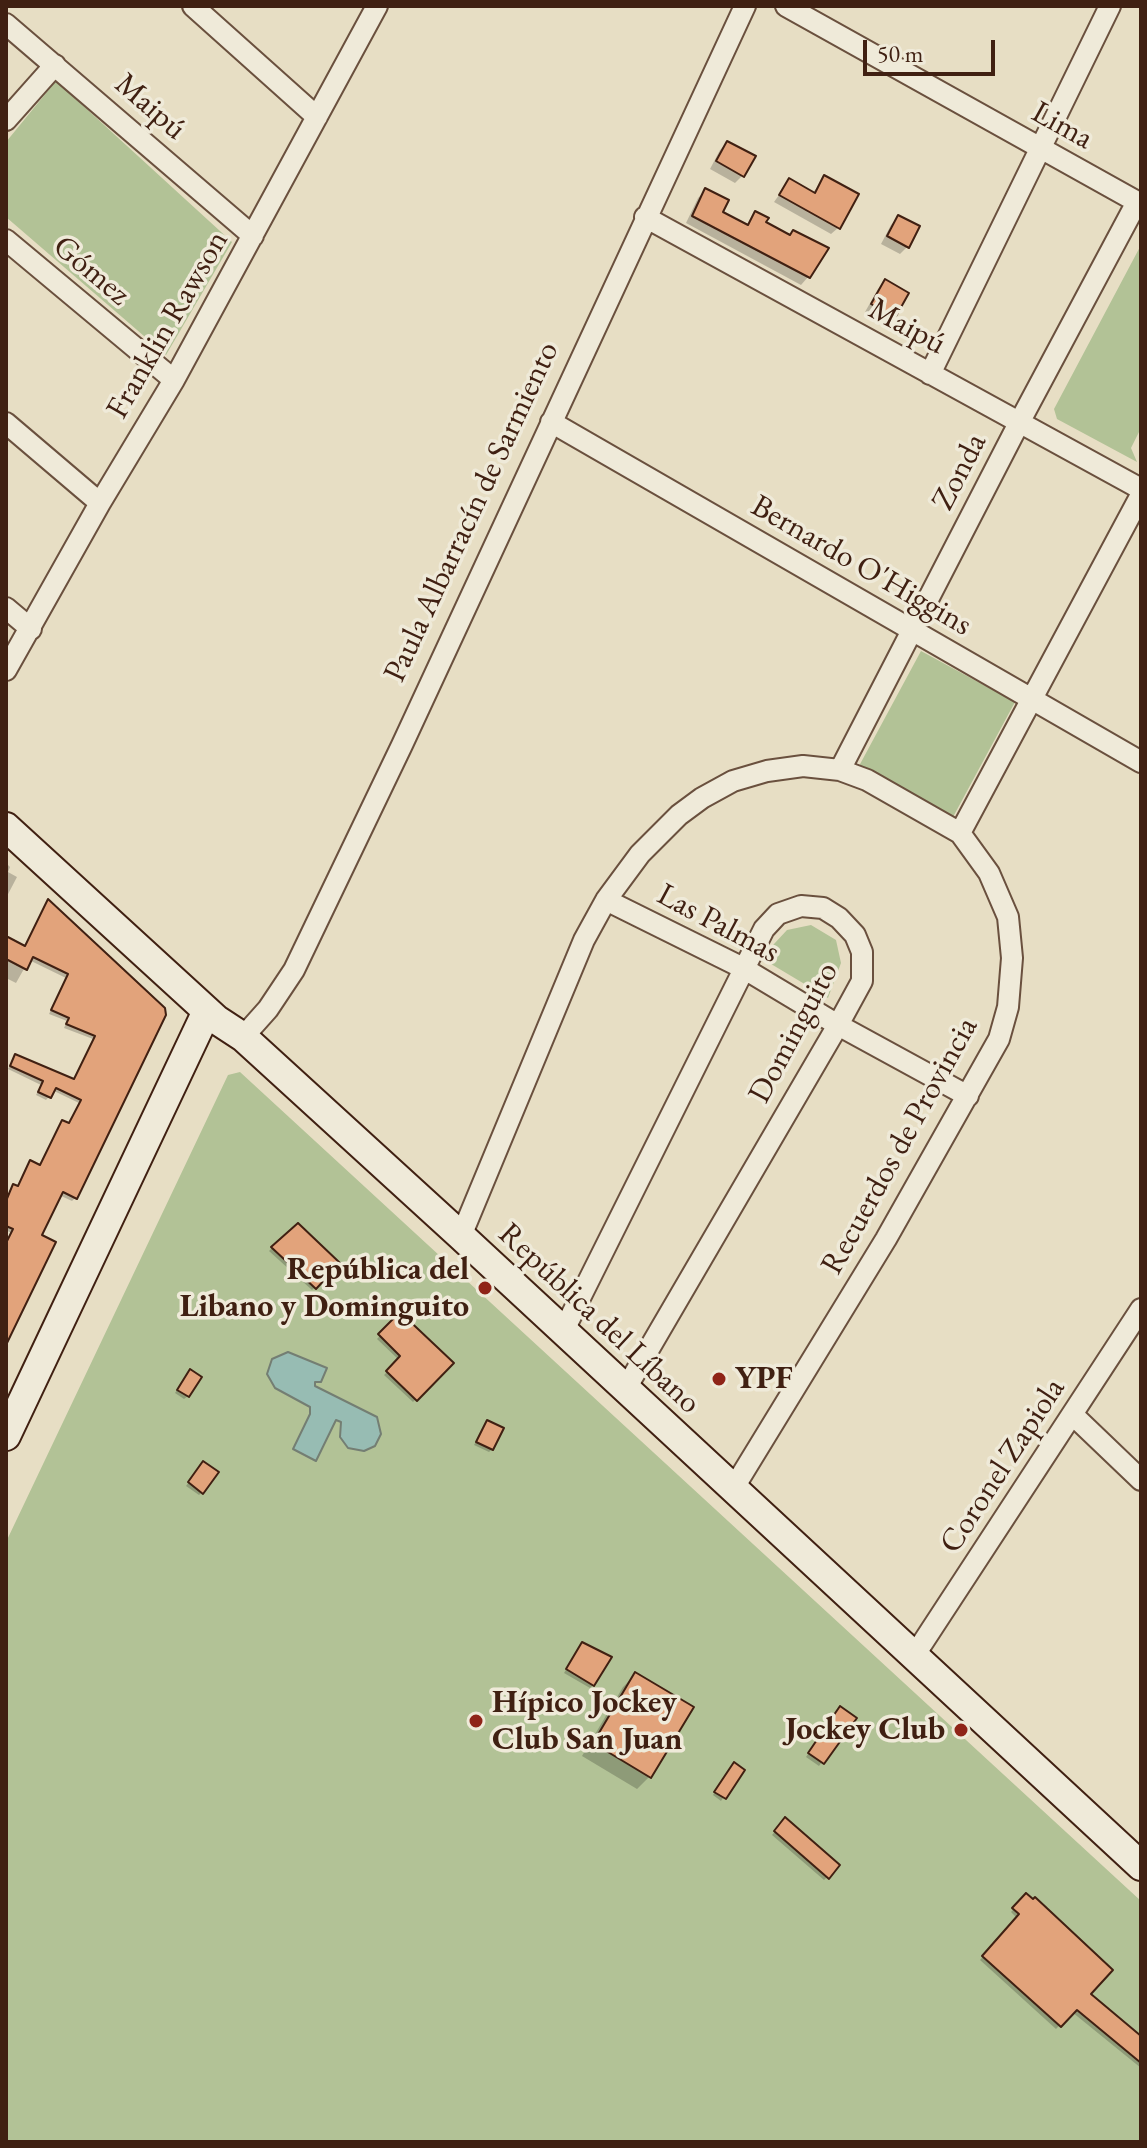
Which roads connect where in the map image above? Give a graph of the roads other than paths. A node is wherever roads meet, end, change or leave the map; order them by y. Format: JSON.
{"nodes":[{"id":1,"x":193,"y":6,"type":"edge"},
{"id":2,"x":377,"y":6,"type":"edge"},
{"id":3,"x":745,"y":6,"type":"edge"},
{"id":4,"x":786,"y":6,"type":"edge"},
{"id":5,"x":1110,"y":6,"type":"edge"},
{"id":6,"x":6,"y":24,"type":"edge"},
{"id":7,"x":55,"y":65,"type":"junction"},
{"id":8,"x":317,"y":117,"type":"junction"},
{"id":9,"x":6,"y":120,"type":"edge"},
{"id":10,"x":1041,"y":148,"type":"junction"},
{"id":11,"x":1139,"y":203,"type":"edge"},
{"id":12,"x":645,"y":217,"type":"junction"},
{"id":13,"x":253,"y":236,"type":"junction"},
{"id":14,"x":6,"y":240,"type":"edge"},
{"id":15,"x":930,"y":374,"type":"junction"},
{"id":16,"x":174,"y":380,"type":"junction"},
{"id":17,"x":551,"y":422,"type":"junction"},
{"id":18,"x":6,"y":423,"type":"edge"},
{"id":19,"x":1019,"y":423,"type":"junction"},
{"id":20,"x":1141,"y":492,"type":"edge"},
{"id":21,"x":100,"y":503,"type":"junction"},
{"id":22,"x":6,"y":608,"type":"edge"},
{"id":23,"x":31,"y":629,"type":"junction"},
{"id":24,"x":912,"y":630,"type":"junction"},
{"id":25,"x":6,"y":670,"type":"edge"},
{"id":26,"x":1032,"y":699,"type":"junction"},
{"id":27,"x":1141,"y":762,"type":"edge"},
{"id":28,"x":840,"y":770,"type":"junction"},
{"id":29,"x":6,"y":827,"type":"edge"},
{"id":30,"x":960,"y":833,"type":"junction"},
{"id":31,"x":606,"y":900,"type":"junction"},
{"id":32,"x":743,"y":968,"type":"junction"},
{"id":33,"x":207,"y":1011,"type":"junction"},
{"id":34,"x":838,"y":1025,"type":"junction"},
{"id":35,"x":243,"y":1037,"type":"junction"},
{"id":36,"x":968,"y":1096,"type":"junction"},
{"id":37,"x":461,"y":1236,"type":"junction"},
{"id":38,"x":1141,"y":1309,"type":"edge"},
{"id":39,"x":563,"y":1332,"type":"junction"},
{"id":40,"x":625,"y":1390,"type":"junction"},
{"id":41,"x":1073,"y":1415,"type":"junction"},
{"id":42,"x":6,"y":1436,"type":"edge"},
{"id":43,"x":1141,"y":1480,"type":"edge"},
{"id":44,"x":733,"y":1489,"type":"junction"},
{"id":45,"x":914,"y":1656,"type":"junction"},
{"id":46,"x":1141,"y":1866,"type":"edge"}],
"edges":[{"from":1,"to":8,"type":"street"},
{"from":2,"to":8,"type":"street","name":"Franklin Rawson"},
{"from":3,"to":12,"type":"street","name":"Paula Albarracín de Sarmiento"},
{"from":4,"to":10,"type":"street","name":"Lima"},
{"from":5,"to":10,"type":"street"},
{"from":6,"to":7,"type":"street","name":"Maipú"},
{"from":7,"to":9,"type":"street"},
{"from":7,"to":13,"type":"street","name":"Maipú"},
{"from":8,"to":13,"type":"street","name":"Franklin Rawson"},
{"from":10,"to":11,"type":"street","name":"Lima"},
{"from":10,"to":15,"type":"street"},
{"from":11,"to":19,"type":"street","name":"Zonda"},
{"from":12,"to":15,"type":"street","name":"Maipú"},
{"from":12,"to":17,"type":"street","name":"Paula Albarracín de Sarmiento"},
{"from":13,"to":16,"type":"street","name":"Franklin Rawson"},
{"from":14,"to":16,"type":"street","name":"Gómez"},
{"from":15,"to":19,"type":"street","name":"Maipú"},
{"from":16,"to":21,"type":"street","name":"Franklin Rawson"},
{"from":17,"to":24,"type":"street","name":"Bernardo O'Higgins"},
{"from":17,"to":35,"type":"street","name":"Paula Albarracín de Sarmiento"},
{"from":18,"to":21,"type":"street"},
{"from":19,"to":20,"type":"street","name":"Maipú"},
{"from":19,"to":24,"type":"street","name":"Zonda"},
{"from":20,"to":26,"type":"street"},
{"from":21,"to":23,"type":"street","name":"Franklin Rawson"},
{"from":22,"to":23,"type":"street"},
{"from":23,"to":25,"type":"street","name":"Franklin Rawson"},
{"from":24,"to":26,"type":"street","name":"Bernardo O'Higgins"},
{"from":24,"to":28,"type":"street","name":"Zonda"},
{"from":26,"to":27,"type":"street","name":"Bernardo O'Higgins"},
{"from":26,"to":30,"type":"street"},
{"from":28,"to":30,"type":"street","name":"Recuerdos de Provincia"},
{"from":28,"to":31,"type":"street","name":"Recuerdos de Provincia"},
{"from":29,"to":33,"type":"main road","name":"República del Líbano"},
{"from":30,"to":36,"type":"street","name":"Recuerdos de Provincia"},
{"from":31,"to":32,"type":"street","name":"Las Palmas"},
{"from":31,"to":37,"type":"street","name":"Recuerdos de Provincia"},
{"from":32,"to":34,"type":"street","name":"Las Palmas"},
{"from":32,"to":34,"type":"street","name":"Dominguito"},
{"from":32,"to":39,"type":"street","name":"Dominguito"},
{"from":33,"to":35,"type":"main road","name":"República del Líbano"},
{"from":33,"to":42,"type":"main road"},
{"from":34,"to":36,"type":"street","name":"Las Palmas"},
{"from":34,"to":40,"type":"street","name":"Dominguito"},
{"from":35,"to":37,"type":"main road","name":"República del Líbano"},
{"from":36,"to":44,"type":"street","name":"Recuerdos de Provincia"},
{"from":37,"to":39,"type":"main road","name":"República del Líbano"},
{"from":38,"to":41,"type":"street","name":"Coronel Zapiola"},
{"from":39,"to":40,"type":"main road","name":"República del Líbano"},
{"from":40,"to":44,"type":"main road","name":"República del Líbano"},
{"from":41,"to":43,"type":"street"},
{"from":41,"to":45,"type":"street","name":"Coronel Zapiola"},
{"from":44,"to":45,"type":"main road","name":"República del Líbano"},
{"from":45,"to":46,"type":"main road","name":"República del Líbano"}]}
